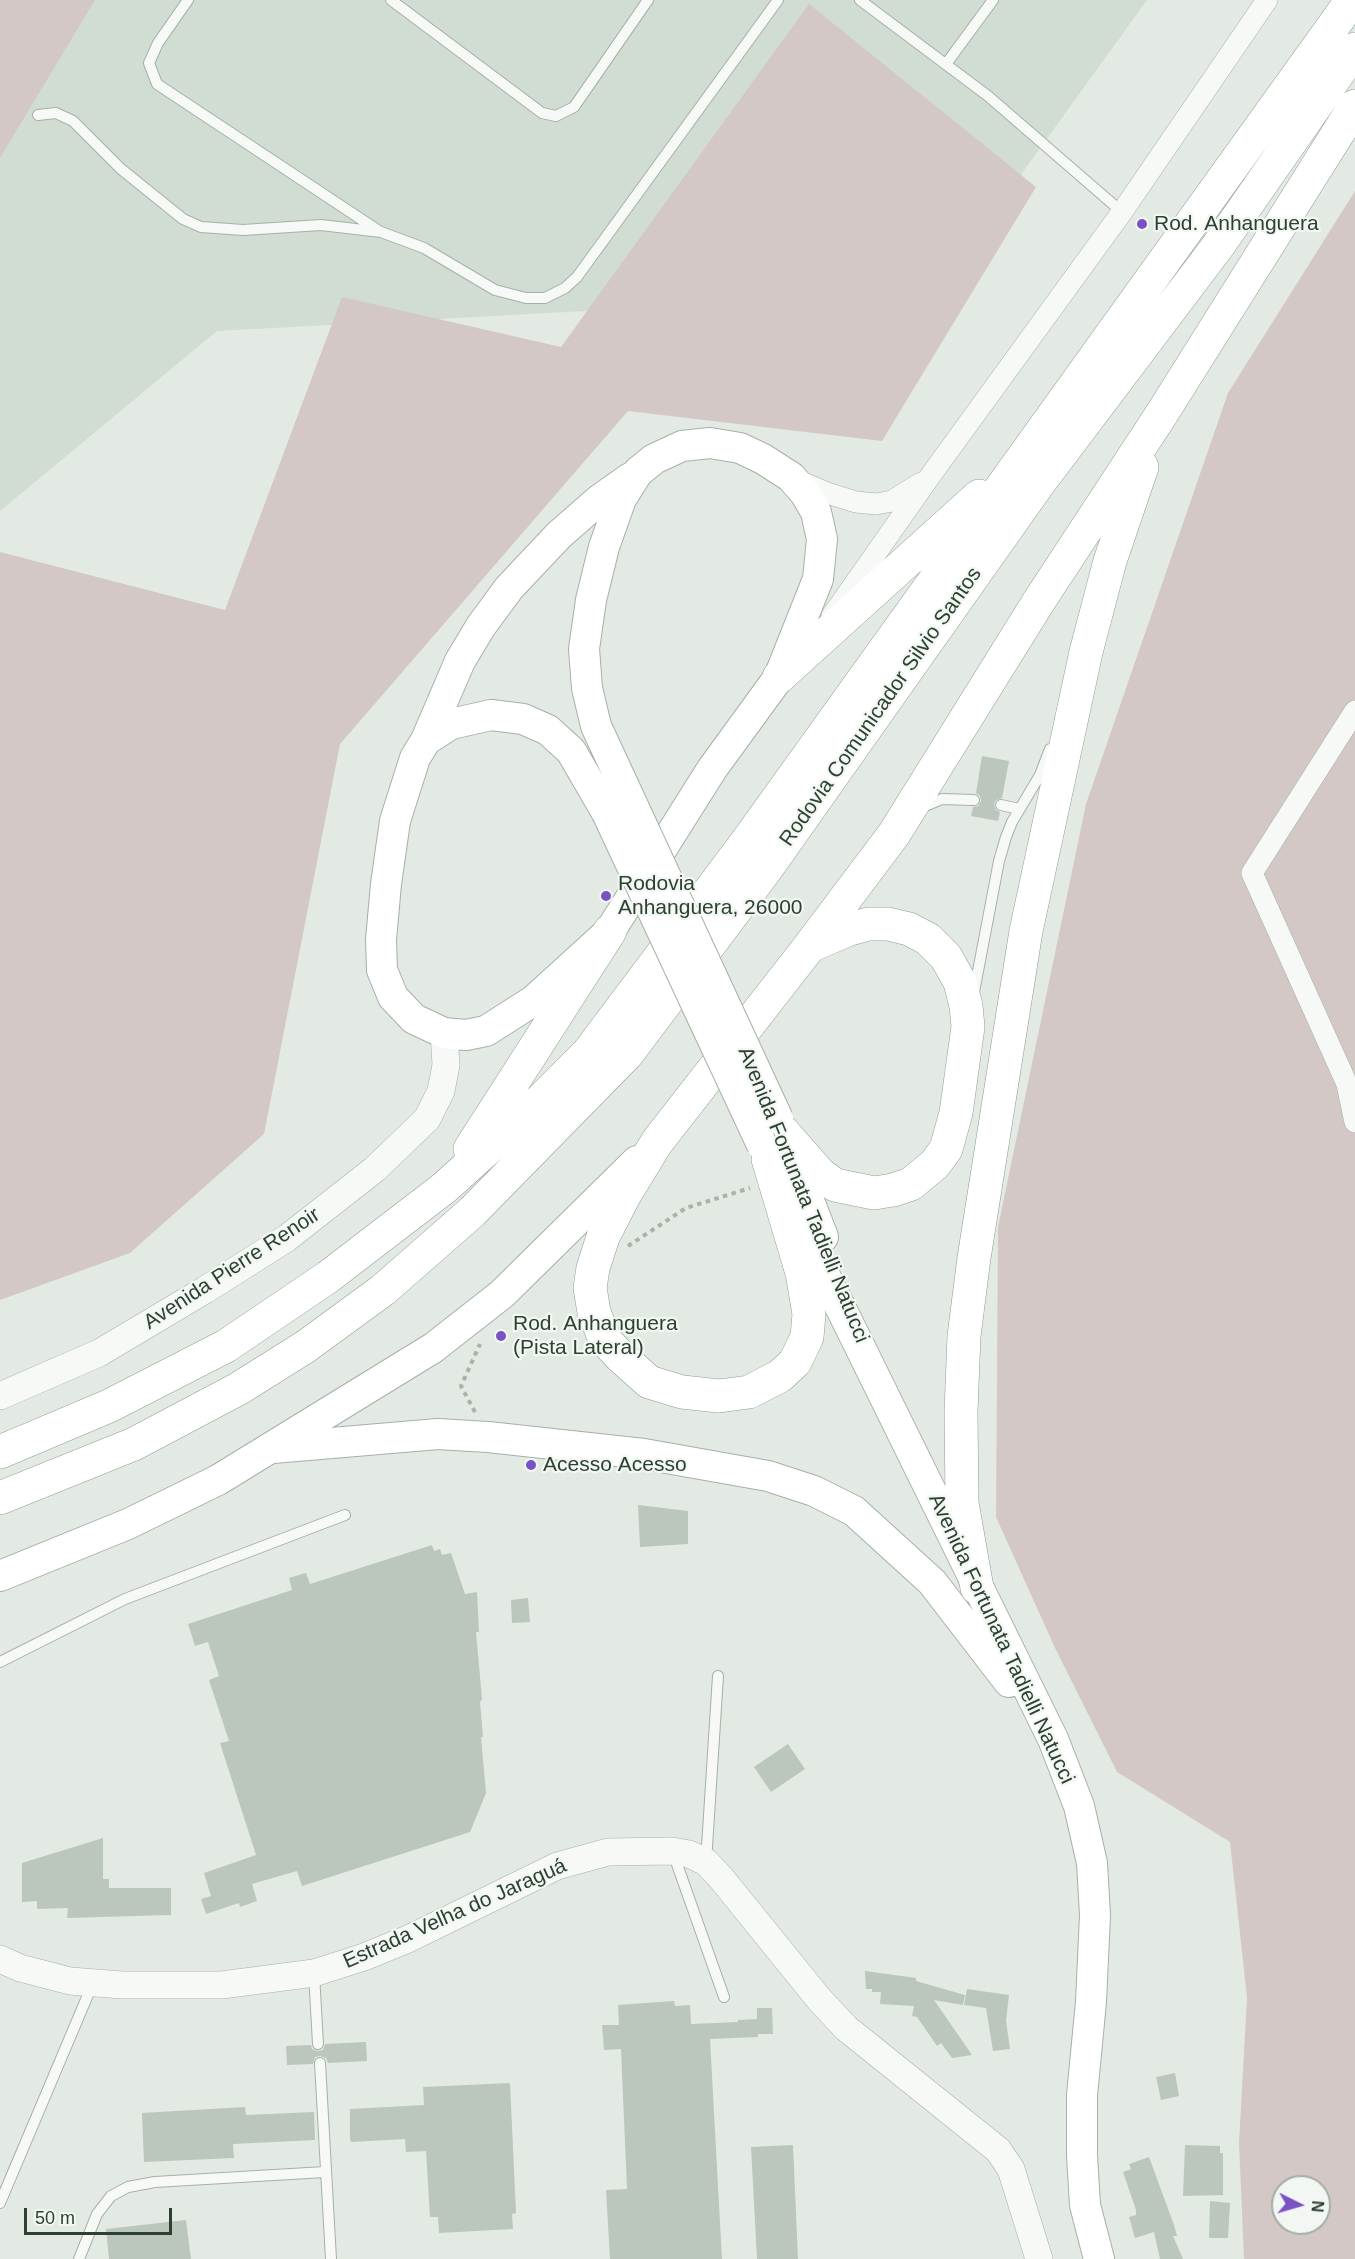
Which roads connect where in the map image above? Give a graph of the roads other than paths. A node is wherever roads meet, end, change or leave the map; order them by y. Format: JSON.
{"nodes":[{"id":1,"x":188,"y":0,"type":"edge"},
{"id":2,"x":391,"y":0,"type":"edge"},
{"id":3,"x":648,"y":0,"type":"edge"},
{"id":4,"x":778,"y":0,"type":"edge"},
{"id":5,"x":860,"y":0,"type":"edge"},
{"id":6,"x":993,"y":0,"type":"edge"},
{"id":7,"x":1267,"y":0,"type":"edge"},
{"id":8,"x":1352,"y":0,"type":"edge"},
{"id":9,"x":1355,"y":49,"type":"edge"},
{"id":10,"x":946,"y":64,"type":"junction"},
{"id":11,"x":1355,"y":106,"type":"edge"},
{"id":12,"x":38,"y":115,"type":"dead end"},
{"id":13,"x":1122,"y":212,"type":"junction"},
{"id":14,"x":381,"y":232,"type":"junction"},
{"id":15,"x":1161,"y":415,"type":"junction"},
{"id":16,"x":1029,"y":450,"type":"junction"},
{"id":17,"x":638,"y":472,"type":"junction"},
{"id":18,"x":791,"y":477,"type":"junction"},
{"id":19,"x":928,"y":479,"type":"junction"},
{"id":20,"x":810,"y":650,"type":"junction"},
{"id":21,"x":1086,"y":652,"type":"junction"},
{"id":22,"x":779,"y":677,"type":"junction"},
{"id":23,"x":1355,"y":711,"type":"edge"},
{"id":24,"x":426,"y":740,"type":"junction"},
{"id":25,"x":974,"y":800,"type":"dead end"},
{"id":26,"x":1001,"y":805,"type":"dead end"},
{"id":27,"x":1019,"y":808,"type":"junction"},
{"id":28,"x":621,"y":811,"type":"junction"},
{"id":29,"x":894,"y":834,"type":"junction"},
{"id":30,"x":610,"y":931,"type":"junction"},
{"id":31,"x":809,"y":947,"type":"junction"},
{"id":32,"x":968,"y":1028,"type":"junction"},
{"id":33,"x":444,"y":1033,"type":"junction"},
{"id":34,"x":1355,"y":1122,"type":"edge"},
{"id":35,"x":657,"y":1142,"type":"junction"},
{"id":36,"x":773,"y":1147,"type":"junction"},
{"id":37,"x":444,"y":1188,"type":"junction"},
{"id":38,"x":0,"y":1396,"type":"edge"},
{"id":39,"x":273,"y":1448,"type":"junction"},
{"id":40,"x":0,"y":1452,"type":"edge"},
{"id":41,"x":0,"y":1498,"type":"edge"},
{"id":42,"x":345,"y":1515,"type":"dead end"},
{"id":43,"x":0,"y":1576,"type":"edge"},
{"id":44,"x":977,"y":1588,"type":"junction"},
{"id":45,"x":0,"y":1662,"type":"edge"},
{"id":46,"x":718,"y":1676,"type":"dead end"},
{"id":47,"x":1053,"y":1739,"type":"junction"},
{"id":48,"x":672,"y":1851,"type":"junction"},
{"id":49,"x":706,"y":1862,"type":"junction"},
{"id":50,"x":0,"y":1959,"type":"edge"},
{"id":51,"x":314,"y":1973,"type":"junction"},
{"id":52,"x":93,"y":1983,"type":"junction"},
{"id":53,"x":724,"y":1997,"type":"dead end"},
{"id":54,"x":318,"y":2044,"type":"dead end"},
{"id":55,"x":320,"y":2063,"type":"dead end"},
{"id":56,"x":325,"y":2172,"type":"junction"},
{"id":57,"x":0,"y":2203,"type":"edge"},
{"id":58,"x":79,"y":2259,"type":"edge"},
{"id":59,"x":331,"y":2259,"type":"edge"},
{"id":60,"x":1039,"y":2259,"type":"edge"},
{"id":61,"x":1099,"y":2259,"type":"edge"}],
"edges":[{"from":1,"to":14,"type":"lane"},
{"from":2,"to":3,"type":"lane"},
{"from":4,"to":14,"type":"lane"},
{"from":5,"to":10,"type":"lane"},
{"from":6,"to":10,"type":"lane"},
{"from":7,"to":13,"type":"street"},
{"from":8,"to":16,"type":"highway","name":"Rodovia Comunicador Silvio Santos"},
{"from":9,"to":41,"type":"highway","name":"Rodovia Comunicador Silvio Santos"},
{"from":10,"to":13,"type":"lane"},
{"from":11,"to":15,"type":"highway"},
{"from":12,"to":14,"type":"lane"},
{"from":13,"to":19,"type":"street"},
{"from":15,"to":21,"type":"highway"},
{"from":15,"to":29,"type":"highway"},
{"from":16,"to":20,"type":"highway"},
{"from":16,"to":37,"type":"highway","name":"Rodovia Comunicador Silvio Santos"},
{"from":17,"to":18,"type":"main road"},
{"from":17,"to":24,"type":"main road"},
{"from":17,"to":28,"type":"main road"},
{"from":18,"to":19,"type":"street"},
{"from":18,"to":22,"type":"main road"},
{"from":19,"to":20,"type":"street"},
{"from":20,"to":22,"type":"highway"},
{"from":21,"to":27,"type":"lane"},
{"from":21,"to":44,"type":"highway"},
{"from":22,"to":30,"type":"main road"},
{"from":23,"to":34,"type":"street"},
{"from":24,"to":28,"type":"main road"},
{"from":24,"to":33,"type":"main road"},
{"from":25,"to":29,"type":"lane"},
{"from":26,"to":27,"type":"lane"},
{"from":27,"to":32,"type":"lane"},
{"from":28,"to":36,"type":"main road","name":"Avenida Fortunata Tadielli Natucci","bridge":true},
{"from":29,"to":31,"type":"highway"},
{"from":30,"to":33,"type":"main road"},
{"from":30,"to":37,"type":"highway"},
{"from":31,"to":32,"type":"highway"},
{"from":31,"to":35,"type":"highway"},
{"from":32,"to":36,"type":"highway"},
{"from":33,"to":38,"type":"street","name":"Avenida Pierre Renoir"},
{"from":35,"to":36,"type":"highway"},
{"from":35,"to":39,"type":"main road"},
{"from":36,"to":44,"type":"main road","name":"Avenida Fortunata Tadielli Natucci"},
{"from":37,"to":40,"type":"highway","name":"Rodovia Comunicador Silvio Santos"},
{"from":39,"to":43,"type":"main road"},
{"from":39,"to":47,"type":"main road"},
{"from":42,"to":45,"type":"lane"},
{"from":44,"to":47,"type":"main road","name":"Avenida Fortunata Tadielli Natucci"},
{"from":46,"to":49,"type":"lane"},
{"from":47,"to":61,"type":"main road","name":"Avenida Fortunata Tadielli Natucci"},
{"from":48,"to":49,"type":"street","name":"Estrada Velha do Jaraguá"},
{"from":48,"to":51,"type":"street","name":"Estrada Velha do Jaraguá"},
{"from":48,"to":53,"type":"lane"},
{"from":49,"to":60,"type":"street"},
{"from":50,"to":52,"type":"street","name":"Estrada Velha do Jaraguá"},
{"from":51,"to":52,"type":"street","name":"Estrada Velha do Jaraguá"},
{"from":51,"to":54,"type":"lane"},
{"from":52,"to":57,"type":"lane"},
{"from":55,"to":56,"type":"lane"},
{"from":56,"to":58,"type":"lane"},
{"from":56,"to":59,"type":"lane"}]}
